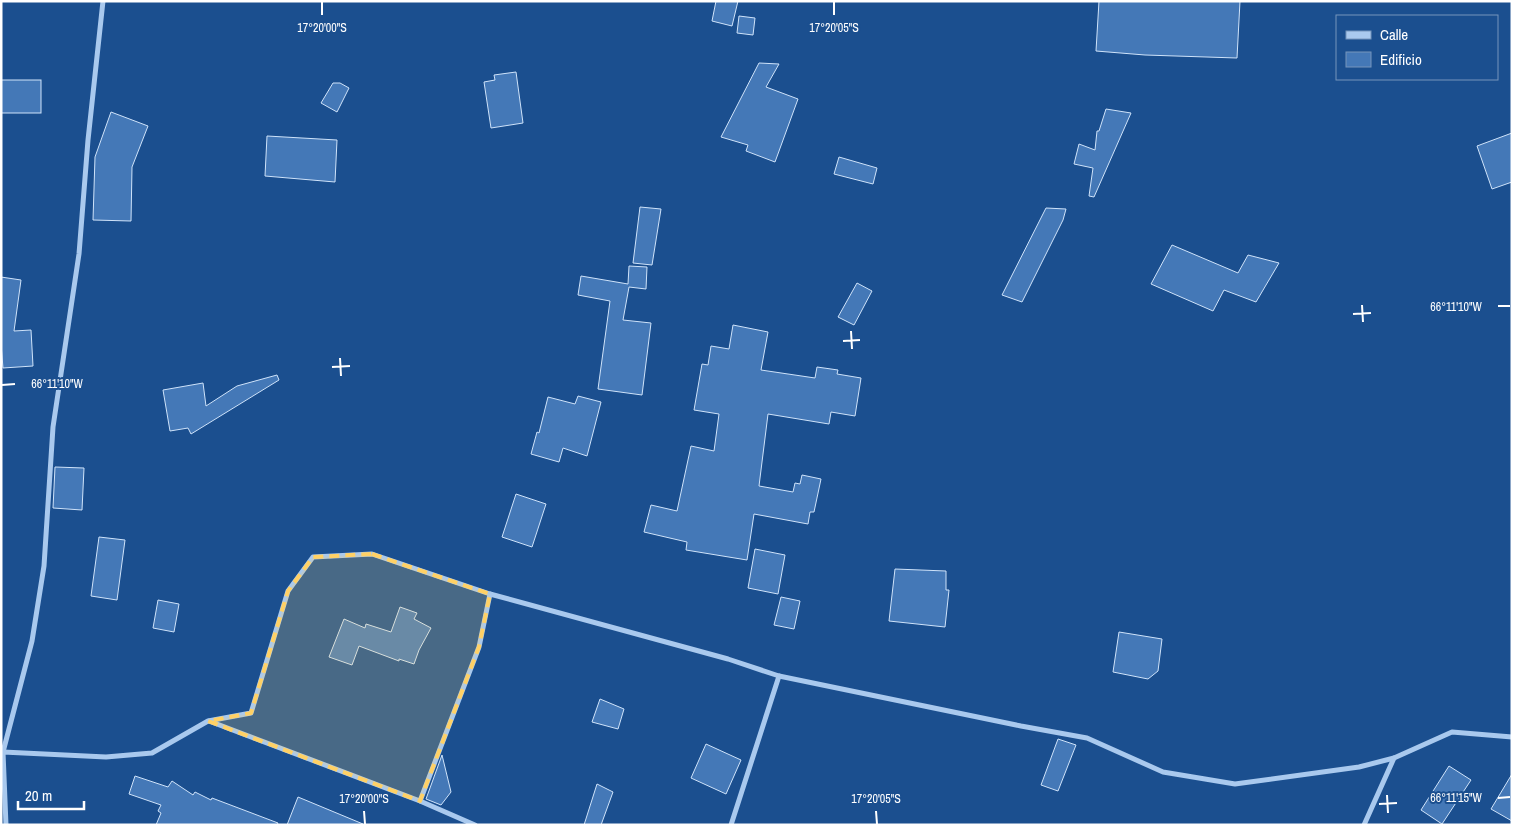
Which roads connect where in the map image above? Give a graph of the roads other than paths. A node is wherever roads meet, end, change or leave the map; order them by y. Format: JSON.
{"nodes":[{"id":1,"x":103,"y":1,"type":"edge"},
{"id":2,"x":490,"y":594,"type":"junction"},
{"id":3,"x":779,"y":676,"type":"junction"},
{"id":4,"x":208,"y":721,"type":"junction"},
{"id":5,"x":1512,"y":737,"type":"edge"},
{"id":6,"x":2,"y":753,"type":"edge"},
{"id":7,"x":1394,"y":758,"type":"junction"},
{"id":8,"x":420,"y":802,"type":"junction"},
{"id":9,"x":6,"y":825,"type":"edge"},
{"id":10,"x":475,"y":825,"type":"edge"},
{"id":11,"x":731,"y":825,"type":"edge"},
{"id":12,"x":1364,"y":825,"type":"edge"}],
"edges":[{"from":1,"to":6,"type":"street"},
{"from":2,"to":3,"type":"street"},
{"from":2,"to":4,"type":"street"},
{"from":2,"to":8,"type":"street"},
{"from":3,"to":7,"type":"street"},
{"from":3,"to":11,"type":"street"},
{"from":4,"to":6,"type":"street"},
{"from":4,"to":8,"type":"street"},
{"from":5,"to":7,"type":"street"},
{"from":6,"to":9,"type":"street"},
{"from":7,"to":12,"type":"street"},
{"from":8,"to":10,"type":"street"}]}
